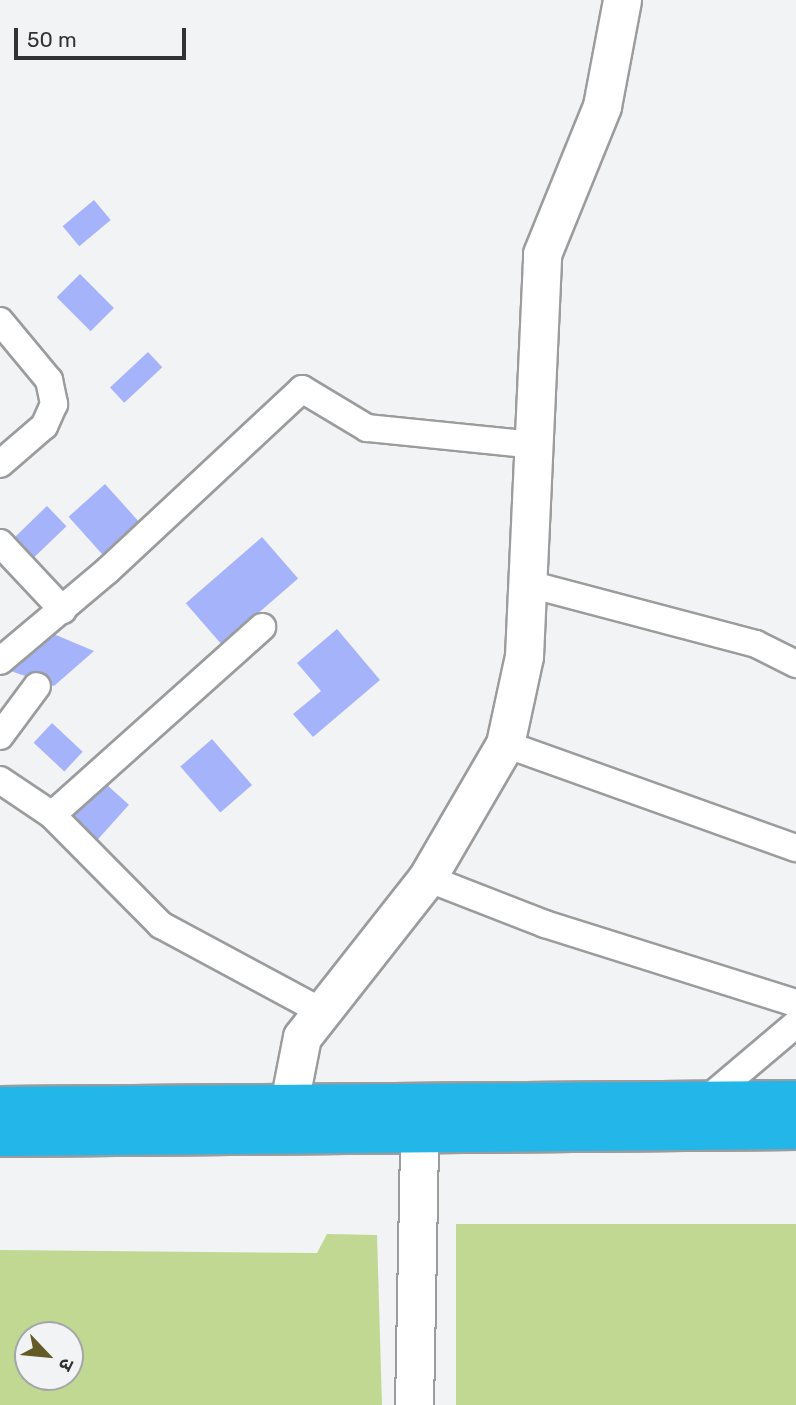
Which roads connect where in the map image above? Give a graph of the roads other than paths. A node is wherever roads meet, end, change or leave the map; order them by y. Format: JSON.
{"nodes":[{"id":1,"x":622,"y":0,"type":"edge"},
{"id":2,"x":0,"y":321,"type":"edge"},
{"id":3,"x":533,"y":445,"type":"junction"},
{"id":4,"x":0,"y":464,"type":"edge"},
{"id":5,"x":0,"y":543,"type":"edge"},
{"id":6,"x":529,"y":584,"type":"junction"},
{"id":7,"x":63,"y":610,"type":"junction"},
{"id":8,"x":262,"y":627,"type":"dead end"},
{"id":9,"x":0,"y":661,"type":"edge"},
{"id":10,"x":796,"y":664,"type":"edge"},
{"id":11,"x":37,"y":686,"type":"dead end"},
{"id":12,"x":0,"y":736,"type":"edge"},
{"id":13,"x":505,"y":744,"type":"junction"},
{"id":14,"x":0,"y":780,"type":"edge"},
{"id":15,"x":52,"y":814,"type":"junction"},
{"id":16,"x":796,"y":848,"type":"edge"},
{"id":17,"x":427,"y":878,"type":"junction"},
{"id":18,"x":796,"y":1003,"type":"edge"},
{"id":19,"x":321,"y":1011,"type":"junction"},
{"id":20,"x":796,"y":1024,"type":"edge"},
{"id":21,"x":796,"y":1100,"type":"edge"},
{"id":22,"x":705,"y":1101,"type":"junction"},
{"id":23,"x":289,"y":1102,"type":"junction"},
{"id":24,"x":0,"y":1106,"type":"edge"},
{"id":25,"x":418,"y":1115,"type":"junction"},
{"id":26,"x":796,"y":1130,"type":"edge"},
{"id":27,"x":0,"y":1137,"type":"edge"},
{"id":28,"x":414,"y":1405,"type":"edge"}],
"edges":[{"from":1,"to":3,"type":"street"},
{"from":2,"to":4,"type":"street"},
{"from":3,"to":6,"type":"street"},
{"from":3,"to":7,"type":"street"},
{"from":5,"to":7,"type":"street"},
{"from":6,"to":10,"type":"street"},
{"from":6,"to":13,"type":"street"},
{"from":7,"to":9,"type":"street"},
{"from":8,"to":15,"type":"street"},
{"from":11,"to":12,"type":"street"},
{"from":13,"to":16,"type":"street"},
{"from":13,"to":17,"type":"street"},
{"from":14,"to":15,"type":"street"},
{"from":15,"to":19,"type":"street"},
{"from":17,"to":18,"type":"street"},
{"from":17,"to":19,"type":"street"},
{"from":19,"to":23,"type":"street"},
{"from":20,"to":22,"type":"street"},
{"from":21,"to":22,"type":"highway"},
{"from":22,"to":25,"type":"highway"},
{"from":23,"to":24,"type":"highway"},
{"from":23,"to":25,"type":"highway"},
{"from":25,"to":26,"type":"highway"},
{"from":25,"to":27,"type":"highway"},
{"from":25,"to":28,"type":"street"}]}
